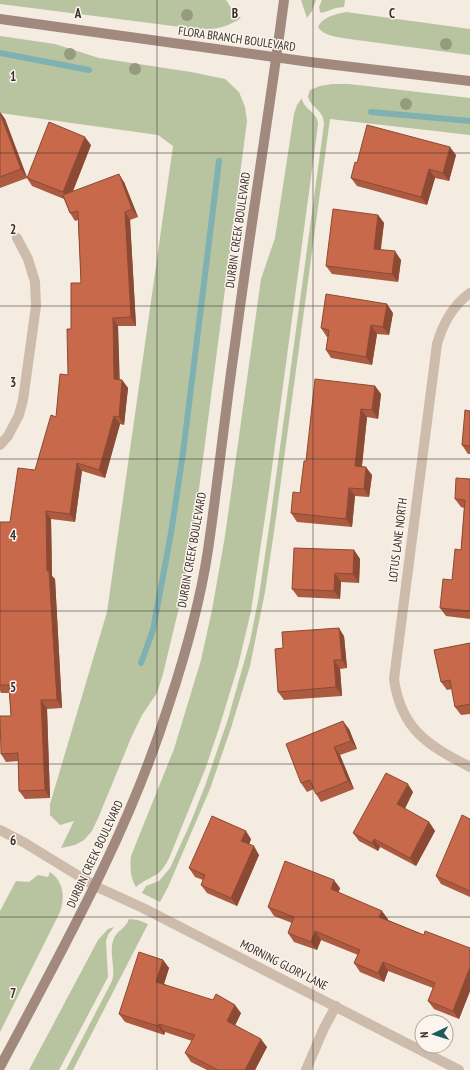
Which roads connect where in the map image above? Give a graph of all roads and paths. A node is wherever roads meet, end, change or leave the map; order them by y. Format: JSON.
{"nodes":[{"id":1,"x":284,"y":0,"type":"edge"},
{"id":2,"x":0,"y":19,"type":"edge"},
{"id":3,"x":276,"y":58,"type":"junction"},
{"id":4,"x":470,"y":81,"type":"edge"},
{"id":5,"x":17,"y":238,"type":"dead end"},
{"id":6,"x":470,"y":293,"type":"edge"},
{"id":7,"x":0,"y":445,"type":"edge"},
{"id":8,"x":470,"y":767,"type":"edge"},
{"id":9,"x":0,"y":830,"type":"edge"},
{"id":10,"x":95,"y":886,"type":"junction"},
{"id":11,"x":336,"y":1006,"type":"junction"},
{"id":12,"x":0,"y":1067,"type":"edge"},
{"id":13,"x":306,"y":1070,"type":"edge"},
{"id":14,"x":459,"y":1070,"type":"edge"}],
"edges":[{"from":1,"to":3,"type":"street","name":"DURBIN CREEK BOULEVARD"},
{"from":2,"to":3,"type":"street","name":"FLORA BRANCH BOULEVARD"},
{"from":3,"to":4,"type":"street","name":"FLORA BRANCH BOULEVARD"},
{"from":3,"to":10,"type":"street","name":"DURBIN CREEK BOULEVARD"},
{"from":5,"to":7,"type":"street"},
{"from":6,"to":8,"type":"street","name":"LOTUS LANE NORTH"},
{"from":9,"to":10,"type":"street","name":"MORNING GLORY LANE"},
{"from":10,"to":11,"type":"street","name":"MORNING GLORY LANE"},
{"from":10,"to":12,"type":"street","name":"DURBIN CREEK BOULEVARD"},
{"from":11,"to":13,"type":"street"},
{"from":11,"to":14,"type":"street","name":"MORNING GLORY LANE"}]}
